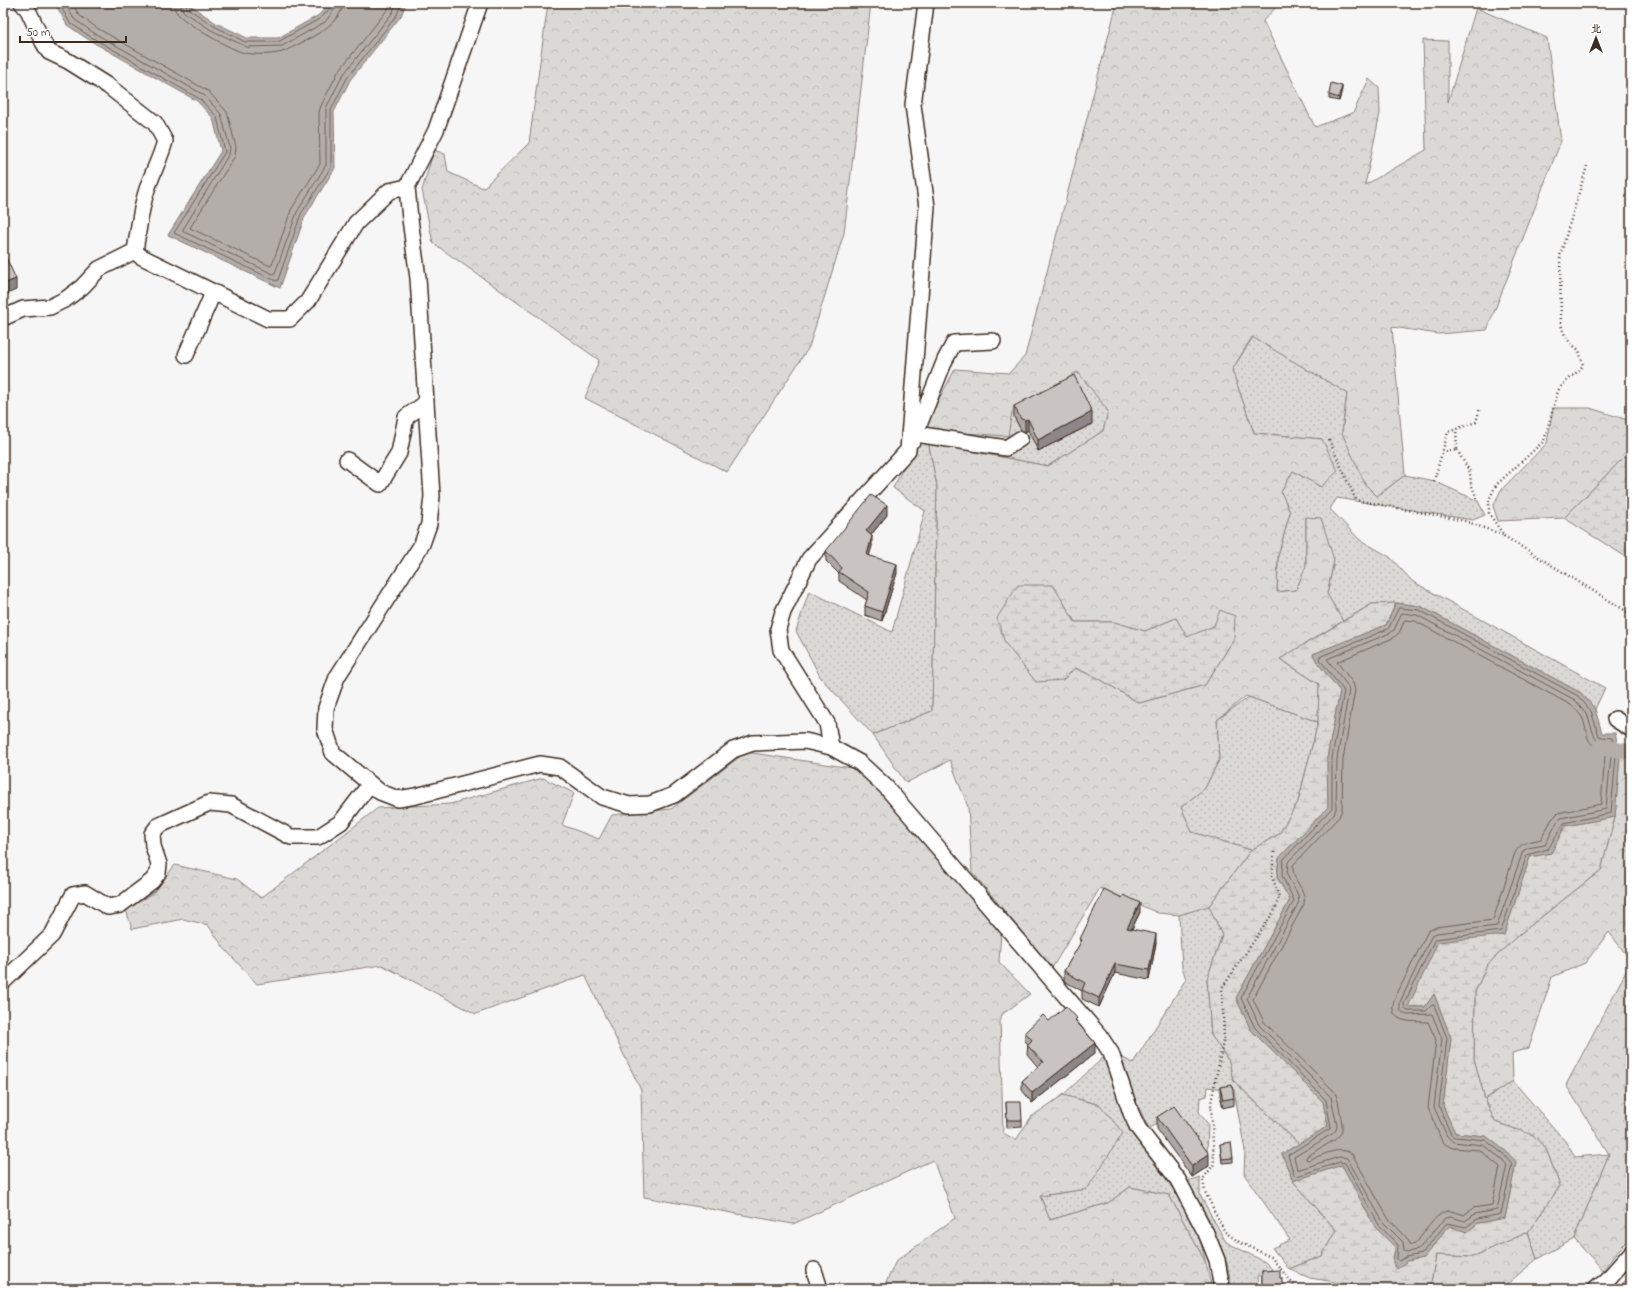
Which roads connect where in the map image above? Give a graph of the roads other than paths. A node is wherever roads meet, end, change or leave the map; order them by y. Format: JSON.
{"nodes":[{"id":1,"x":22,"y":3,"type":"edge"},
{"id":2,"x":480,"y":3,"type":"edge"},
{"id":3,"x":926,"y":3,"type":"edge"},
{"id":4,"x":407,"y":187,"type":"junction"},
{"id":5,"x":135,"y":251,"type":"junction"},
{"id":6,"x":212,"y":293,"type":"junction"},
{"id":7,"x":3,"y":318,"type":"edge"},
{"id":8,"x":993,"y":341,"type":"dead end"},
{"id":9,"x":186,"y":355,"type":"dead end"},
{"id":10,"x":426,"y":403,"type":"junction"},
{"id":11,"x":916,"y":434,"type":"junction"},
{"id":12,"x":1020,"y":439,"type":"dead end"},
{"id":13,"x":908,"y":450,"type":"junction"},
{"id":14,"x":347,"y":460,"type":"dead end"},
{"id":15,"x":1615,"y":720,"type":"dead end"},
{"id":16,"x":1631,"y":728,"type":"edge"},
{"id":17,"x":831,"y":746,"type":"junction"},
{"id":18,"x":370,"y":784,"type":"junction"},
{"id":19,"x":3,"y":982,"type":"edge"},
{"id":20,"x":1631,"y":1253,"type":"edge"},
{"id":21,"x":814,"y":1270,"type":"dead end"},
{"id":22,"x":820,"y":1289,"type":"edge"},
{"id":23,"x":1222,"y":1289,"type":"edge"},
{"id":24,"x":1596,"y":1289,"type":"edge"}],
"edges":[{"from":1,"to":5,"type":"street"},
{"from":2,"to":4,"type":"street"},
{"from":3,"to":13,"type":"street"},
{"from":4,"to":6,"type":"street"},
{"from":4,"to":10,"type":"street"},
{"from":5,"to":6,"type":"street"},
{"from":5,"to":7,"type":"street"},
{"from":6,"to":9,"type":"street"},
{"from":8,"to":11,"type":"street"},
{"from":10,"to":14,"type":"street"},
{"from":10,"to":18,"type":"street"},
{"from":11,"to":12,"type":"street"},
{"from":11,"to":13,"type":"street"},
{"from":13,"to":17,"type":"street"},
{"from":15,"to":16,"type":"street"},
{"from":17,"to":18,"type":"street"},
{"from":17,"to":23,"type":"street"},
{"from":18,"to":19,"type":"street"},
{"from":20,"to":24,"type":"street"},
{"from":21,"to":22,"type":"street"}]}
